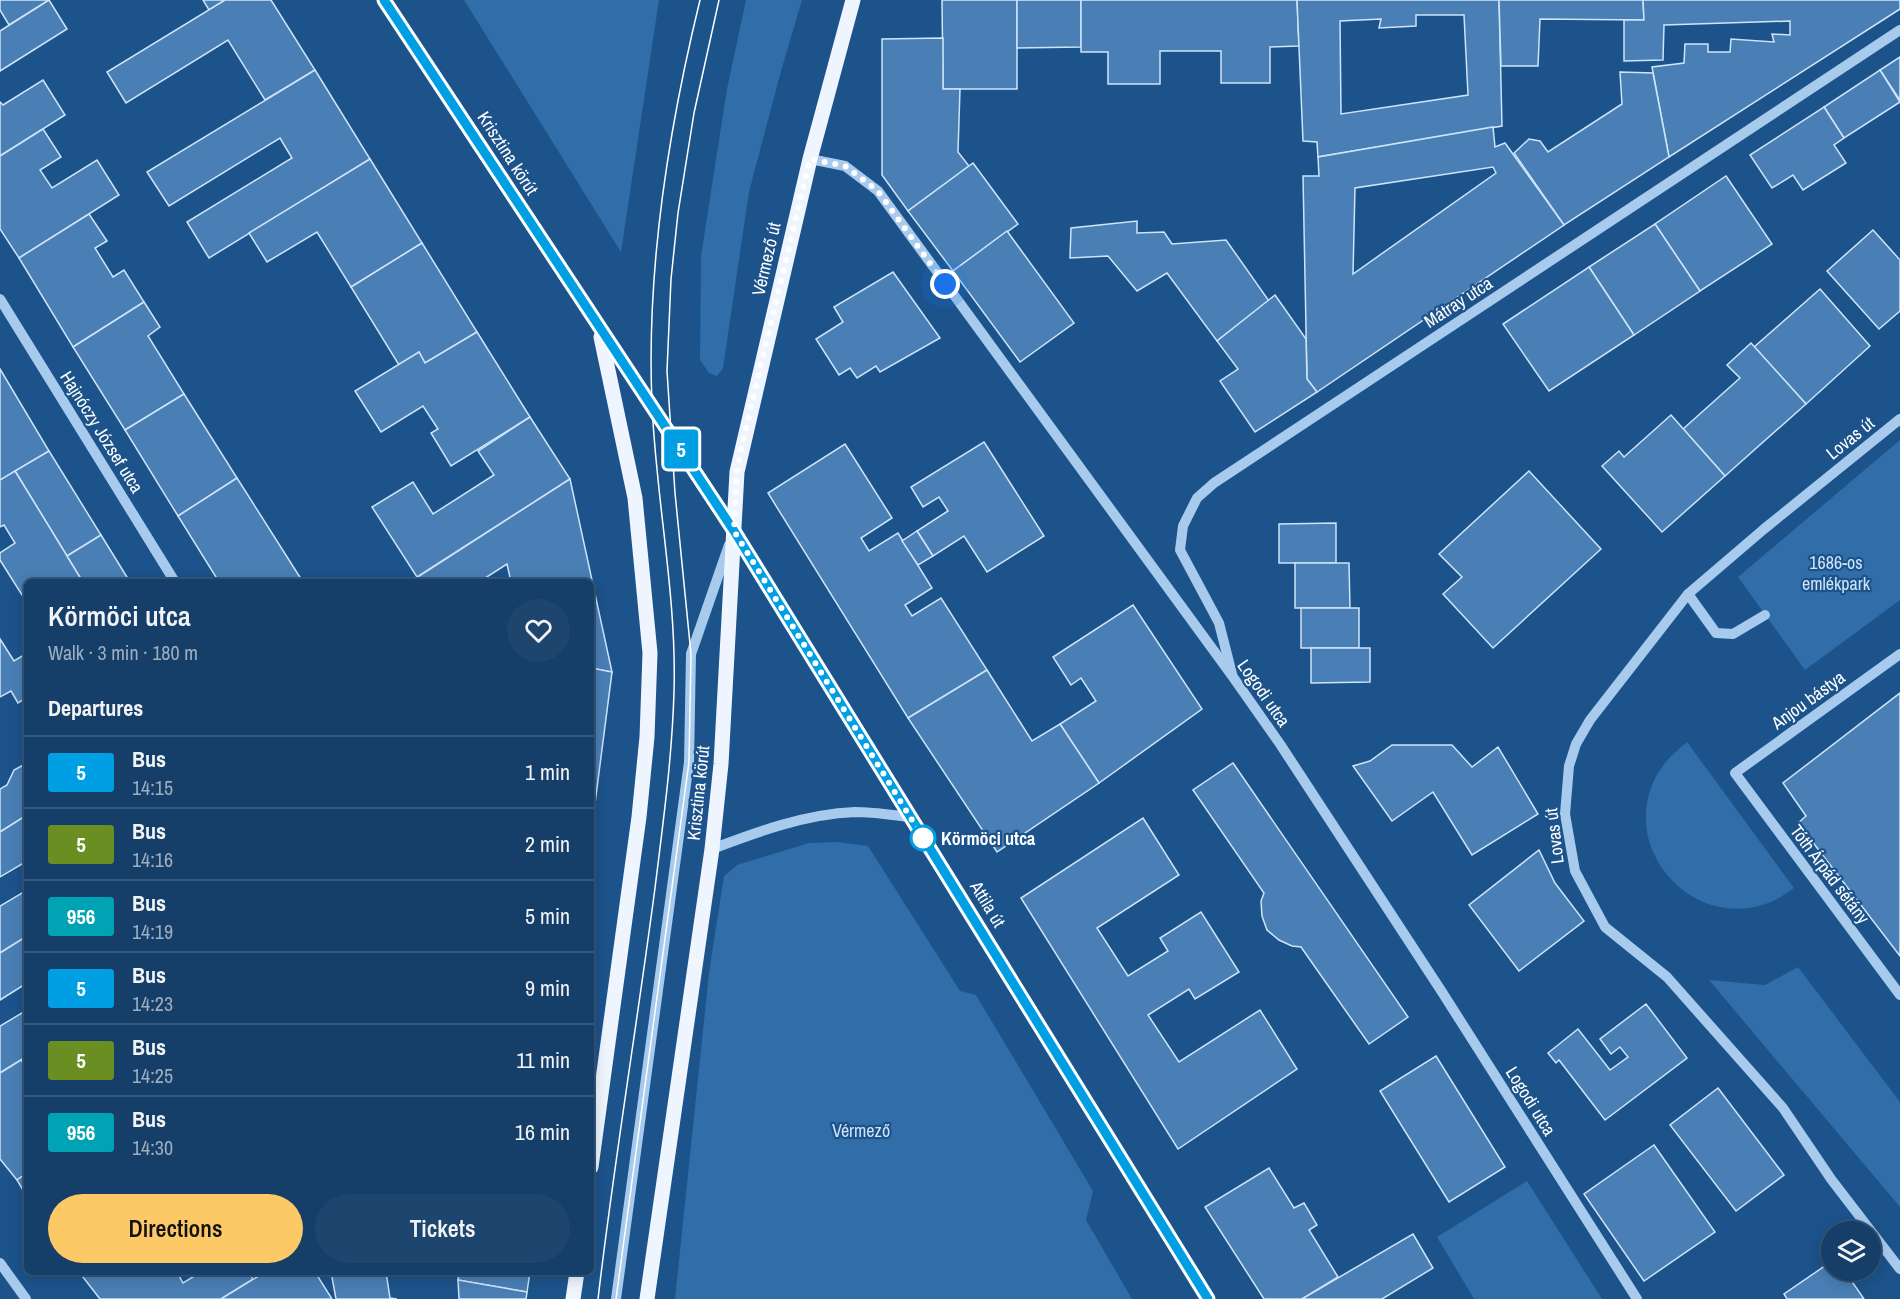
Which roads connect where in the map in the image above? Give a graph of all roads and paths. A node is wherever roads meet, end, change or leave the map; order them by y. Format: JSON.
{"nodes":[{"id":1,"x":384,"y":0,"type":"edge"},
{"id":2,"x":853,"y":0,"type":"edge"},
{"id":3,"x":1900,"y":30,"type":"edge"},
{"id":4,"x":810,"y":159,"type":"junction"},
{"id":5,"x":0,"y":299,"type":"edge"},
{"id":6,"x":599,"y":328,"type":"junction"},
{"id":7,"x":1900,"y":419,"type":"edge"},
{"id":8,"x":734,"y":531,"type":"junction"},
{"id":9,"x":173,"y":579,"type":"edge"},
{"id":10,"x":1688,"y":594,"type":"junction"},
{"id":11,"x":1765,"y":615,"type":"dead end"},
{"id":12,"x":1900,"y":654,"type":"edge"},
{"id":13,"x":1233,"y":677,"type":"junction"},
{"id":14,"x":1735,"y":773,"type":"joint"},
{"id":15,"x":910,"y":817,"type":"junction"},
{"id":16,"x":712,"y":849,"type":"junction"},
{"id":17,"x":1900,"y":995,"type":"edge"},
{"id":18,"x":594,"y":1145,"type":"edge"},
{"id":19,"x":0,"y":1263,"type":"edge"},
{"id":20,"x":1900,"y":1269,"type":"edge"},
{"id":21,"x":577,"y":1275,"type":"edge"},
{"id":22,"x":26,"y":1299,"type":"edge"},
{"id":23,"x":573,"y":1299,"type":"edge"},
{"id":24,"x":616,"y":1299,"type":"edge"},
{"id":25,"x":648,"y":1299,"type":"edge"},
{"id":26,"x":1208,"y":1299,"type":"edge"},
{"id":27,"x":1637,"y":1299,"type":"edge"}],
"edges":[{"from":1,"to":6,"type":"main road","name":"Krisztina körút"},
{"from":2,"to":4,"type":"main road","name":"Vérmező út"},
{"from":3,"to":13,"type":"street","name":"Mátray utca"},
{"from":4,"to":8,"type":"main road","name":"Vérmező út"},
{"from":4,"to":13,"type":"street","name":"Logodi utca"},
{"from":5,"to":9,"type":"street","name":"Hajnóczy József utca"},
{"from":6,"to":8,"type":"main road","name":"Krisztina körút"},
{"from":6,"to":18,"type":"main road","name":"Krisztina körút"},
{"from":7,"to":10,"type":"street","name":"Lovas út"},
{"from":8,"to":15,"type":"main road","name":"Attila út"},
{"from":8,"to":16,"type":"main road","name":"Krisztina körút"},
{"from":8,"to":24,"type":"street"},
{"from":10,"to":11,"type":"street"},
{"from":10,"to":20,"type":"street","name":"Lovas út"},
{"from":12,"to":14,"type":"street","name":"Anjou bástya"},
{"from":13,"to":27,"type":"street","name":"Logodi utca"},
{"from":14,"to":17,"type":"street","name":"Tóth Árpád sétány"},
{"from":15,"to":16,"type":"street"},
{"from":15,"to":26,"type":"main road","name":"Attila út"},
{"from":16,"to":25,"type":"main road","name":"Krisztina körút"},
{"from":19,"to":22,"type":"street"},
{"from":21,"to":23,"type":"main road"}]}
